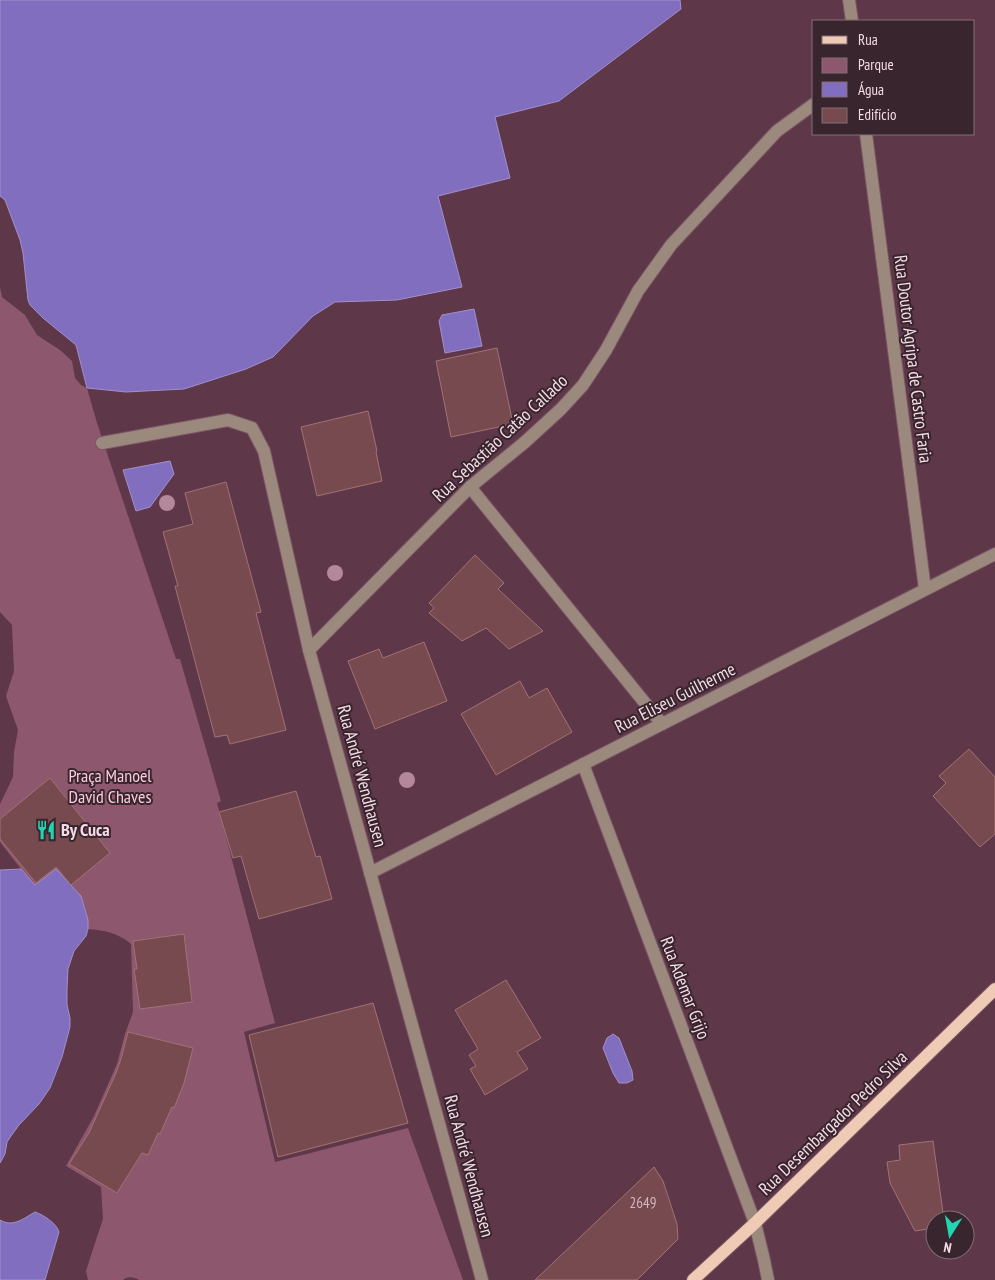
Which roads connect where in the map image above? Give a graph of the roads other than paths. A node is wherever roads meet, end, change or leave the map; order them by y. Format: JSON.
{"nodes":[{"id":1,"x":849,"y":0,"type":"edge"},
{"id":2,"x":852,"y":20,"type":"edge"},
{"id":3,"x":812,"y":105,"type":"edge"},
{"id":4,"x":866,"y":135,"type":"edge"},
{"id":5,"x":102,"y":442,"type":"dead end"},
{"id":6,"x":470,"y":487,"type":"junction"},
{"id":7,"x":995,"y":554,"type":"edge"},
{"id":8,"x":925,"y":589,"type":"junction"},
{"id":9,"x":309,"y":650,"type":"junction"},
{"id":10,"x":662,"y":724,"type":"junction"},
{"id":11,"x":583,"y":764,"type":"junction"},
{"id":12,"x":370,"y":873,"type":"junction"},
{"id":13,"x":995,"y":989,"type":"edge"},
{"id":14,"x":755,"y":1223,"type":"junction"},
{"id":15,"x":482,"y":1280,"type":"edge"},
{"id":16,"x":693,"y":1280,"type":"edge"},
{"id":17,"x":768,"y":1280,"type":"edge"}],
"edges":[{"from":1,"to":2,"type":"street"},
{"from":3,"to":6,"type":"street","name":"Rua Sebastião Catão Callado"},
{"from":4,"to":8,"type":"street","name":"Rua Doutor Agripa de Castro Faria"},
{"from":5,"to":9,"type":"street","name":"Rua André Wendhausen"},
{"from":6,"to":9,"type":"street","name":"Rua Sebastião Catão Callado"},
{"from":6,"to":10,"type":"street"},
{"from":7,"to":8,"type":"street","name":"Rua Eliseu Guilherme"},
{"from":8,"to":10,"type":"street","name":"Rua Eliseu Guilherme"},
{"from":9,"to":12,"type":"street","name":"Rua André Wendhausen"},
{"from":10,"to":11,"type":"street","name":"Rua Eliseu Guilherme"},
{"from":11,"to":12,"type":"street","name":"Rua Eliseu Guilherme"},
{"from":11,"to":14,"type":"street","name":"Rua Ademar Grijo"},
{"from":12,"to":15,"type":"street","name":"Rua André Wendhausen"},
{"from":13,"to":14,"type":"main road","name":"Rua Desembargador Pedro Silva"},
{"from":14,"to":16,"type":"main road","name":"Rua Desembargador Pedro Silva"},
{"from":14,"to":17,"type":"street","name":"Rua Ademar Grijo"}]}
